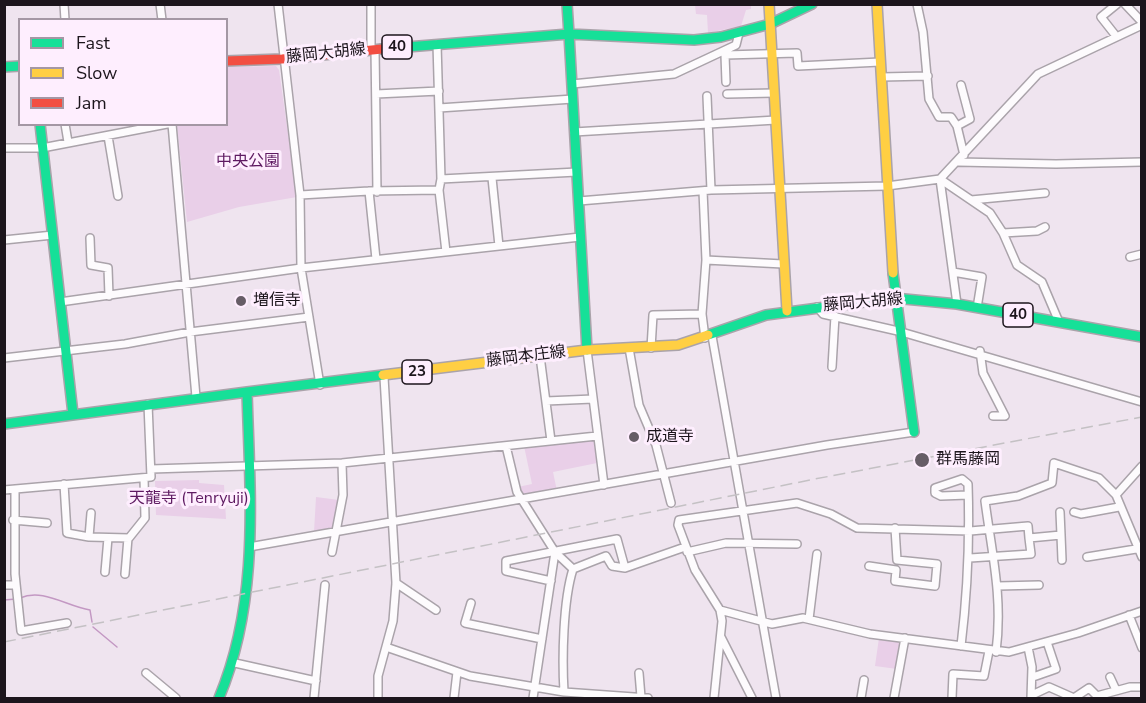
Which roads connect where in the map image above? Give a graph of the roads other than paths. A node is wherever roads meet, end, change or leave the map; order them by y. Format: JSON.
{"nodes":[{"id":1,"x":278,"y":4,"type":"edge"},
{"id":2,"x":371,"y":4,"type":"edge"},
{"id":3,"x":567,"y":4,"type":"edge"},
{"id":4,"x":769,"y":4,"type":"edge"},
{"id":5,"x":812,"y":4,"type":"edge"},
{"id":6,"x":877,"y":4,"type":"edge"},
{"id":7,"x":917,"y":4,"type":"edge"},
{"id":8,"x":1117,"y":4,"type":"edge"},
{"id":9,"x":1125,"y":4,"type":"edge"},
{"id":10,"x":770,"y":24,"type":"junction"},
{"id":11,"x":1142,"y":24,"type":"edge"},
{"id":12,"x":739,"y":33,"type":"junction"},
{"id":13,"x":568,"y":34,"type":"junction"},
{"id":14,"x":1116,"y":36,"type":"junction"},
{"id":15,"x":437,"y":44,"type":"junction"},
{"id":16,"x":373,"y":50,"type":"junction"},
{"id":17,"x":724,"y":53,"type":"junction"},
{"id":18,"x":772,"y":55,"type":"junction"},
{"id":19,"x":282,"y":59,"type":"junction"},
{"id":20,"x":228,"y":61,"type":"edge"},
{"id":21,"x":880,"y":62,"type":"junction"},
{"id":22,"x":928,"y":76,"type":"junction"},
{"id":23,"x":881,"y":77,"type":"junction"},
{"id":24,"x":726,"y":82,"type":"dead end"},
{"id":25,"x":572,"y":84,"type":"junction"},
{"id":26,"x":961,"y":85,"type":"dead end"},
{"id":27,"x":439,"y":91,"type":"junction"},
{"id":28,"x":774,"y":93,"type":"junction"},
{"id":29,"x":376,"y":94,"type":"junction"},
{"id":30,"x":727,"y":94,"type":"dead end"},
{"id":31,"x":707,"y":96,"type":"dead end"},
{"id":32,"x":573,"y":99,"type":"junction"},
{"id":33,"x":440,"y":108,"type":"junction"},
{"id":34,"x":776,"y":120,"type":"junction"},
{"id":35,"x":708,"y":125,"type":"junction"},
{"id":36,"x":40,"y":126,"type":"edge"},
{"id":37,"x":65,"y":126,"type":"edge"},
{"id":38,"x":159,"y":126,"type":"edge"},
{"id":39,"x":169,"y":126,"type":"edge"},
{"id":40,"x":957,"y":126,"type":"junction"},
{"id":41,"x":574,"y":132,"type":"junction"},
{"id":42,"x":108,"y":136,"type":"junction"},
{"id":43,"x":68,"y":142,"type":"junction"},
{"id":44,"x":4,"y":148,"type":"edge"},
{"id":45,"x":42,"y":148,"type":"junction"},
{"id":46,"x":964,"y":155,"type":"junction"},
{"id":47,"x":958,"y":162,"type":"junction"},
{"id":48,"x":1142,"y":162,"type":"edge"},
{"id":49,"x":577,"y":172,"type":"junction"},
{"id":50,"x":492,"y":178,"type":"junction"},
{"id":51,"x":441,"y":179,"type":"junction"},
{"id":52,"x":940,"y":179,"type":"junction"},
{"id":53,"x":887,"y":186,"type":"junction"},
{"id":54,"x":439,"y":190,"type":"junction"},
{"id":55,"x":780,"y":190,"type":"junction"},
{"id":56,"x":373,"y":191,"type":"junction"},
{"id":57,"x":707,"y":191,"type":"junction"},
{"id":58,"x":1045,"y":193,"type":"dead end"},
{"id":59,"x":300,"y":195,"type":"junction"},
{"id":60,"x":118,"y":196,"type":"dead end"},
{"id":61,"x":971,"y":200,"type":"junction"},
{"id":62,"x":579,"y":201,"type":"junction"},
{"id":63,"x":1045,"y":227,"type":"dead end"},
{"id":64,"x":1003,"y":233,"type":"junction"},
{"id":65,"x":53,"y":235,"type":"junction"},
{"id":66,"x":580,"y":237,"type":"junction"},
{"id":67,"x":90,"y":238,"type":"dead end"},
{"id":68,"x":5,"y":239,"type":"edge"},
{"id":69,"x":498,"y":246,"type":"junction"},
{"id":70,"x":446,"y":252,"type":"junction"},
{"id":71,"x":1142,"y":254,"type":"edge"},
{"id":72,"x":1130,"y":257,"type":"dead end"},
{"id":73,"x":376,"y":259,"type":"junction"},
{"id":74,"x":706,"y":260,"type":"junction"},
{"id":75,"x":783,"y":264,"type":"junction"},
{"id":76,"x":301,"y":267,"type":"junction"},
{"id":77,"x":953,"y":272,"type":"junction"},
{"id":78,"x":187,"y":285,"type":"junction"},
{"id":79,"x":109,"y":296,"type":"junction"},
{"id":80,"x":894,"y":298,"type":"junction"},
{"id":81,"x":60,"y":302,"type":"junction"},
{"id":82,"x":957,"y":304,"type":"junction"},
{"id":83,"x":817,"y":307,"type":"junction"},
{"id":84,"x":977,"y":308,"type":"junction"},
{"id":85,"x":787,"y":311,"type":"junction"},
{"id":86,"x":702,"y":314,"type":"junction"},
{"id":87,"x":309,"y":316,"type":"junction"},
{"id":88,"x":835,"y":316,"type":"junction"},
{"id":89,"x":1059,"y":322,"type":"junction"},
{"id":90,"x":190,"y":332,"type":"junction"},
{"id":91,"x":898,"y":332,"type":"junction"},
{"id":92,"x":708,"y":337,"type":"junction"},
{"id":93,"x":1142,"y":337,"type":"edge"},
{"id":94,"x":630,"y":348,"type":"junction"},
{"id":95,"x":651,"y":348,"type":"junction"},
{"id":96,"x":65,"y":350,"type":"junction"},
{"id":97,"x":587,"y":350,"type":"junction"},
{"id":98,"x":980,"y":353,"type":"junction"},
{"id":99,"x":540,"y":356,"type":"junction"},
{"id":100,"x":4,"y":358,"type":"edge"},
{"id":101,"x":832,"y":367,"type":"dead end"},
{"id":102,"x":384,"y":377,"type":"junction"},
{"id":103,"x":320,"y":385,"type":"junction"},
{"id":104,"x":247,"y":392,"type":"junction"},
{"id":105,"x":196,"y":397,"type":"junction"},
{"id":106,"x":592,"y":399,"type":"junction"},
{"id":107,"x":546,"y":401,"type":"junction"},
{"id":108,"x":1142,"y":402,"type":"edge"},
{"id":109,"x":148,"y":404,"type":"junction"},
{"id":110,"x":73,"y":414,"type":"junction"},
{"id":111,"x":993,"y":416,"type":"dead end"},
{"id":112,"x":4,"y":424,"type":"edge"},
{"id":113,"x":914,"y":432,"type":"joint"},
{"id":114,"x":597,"y":436,"type":"junction"},
{"id":115,"x":551,"y":441,"type":"junction"},
{"id":116,"x":506,"y":446,"type":"junction"},
{"id":117,"x":390,"y":456,"type":"junction"},
{"id":118,"x":342,"y":462,"type":"junction"},
{"id":119,"x":736,"y":462,"type":"junction"},
{"id":120,"x":1142,"y":466,"type":"edge"},
{"id":121,"x":249,"y":467,"type":"junction"},
{"id":122,"x":151,"y":468,"type":"junction"},
{"id":123,"x":663,"y":475,"type":"junction"},
{"id":124,"x":144,"y":478,"type":"junction"},
{"id":125,"x":64,"y":484,"type":"junction"},
{"id":126,"x":604,"y":485,"type":"junction"},
{"id":127,"x":4,"y":490,"type":"edge"},
{"id":128,"x":15,"y":490,"type":"junction"},
{"id":129,"x":968,"y":495,"type":"junction"},
{"id":130,"x":1116,"y":495,"type":"junction"},
{"id":131,"x":523,"y":500,"type":"junction"},
{"id":132,"x":671,"y":503,"type":"dead end"},
{"id":133,"x":1119,"y":507,"type":"junction"},
{"id":134,"x":743,"y":509,"type":"junction"},
{"id":135,"x":1060,"y":512,"type":"dead end"},
{"id":136,"x":1074,"y":512,"type":"dead end"},
{"id":137,"x":91,"y":513,"type":"dead end"},
{"id":138,"x":13,"y":520,"type":"junction"},
{"id":139,"x":394,"y":521,"type":"junction"},
{"id":140,"x":47,"y":523,"type":"dead end"},
{"id":141,"x":895,"y":528,"type":"junction"},
{"id":142,"x":989,"y":529,"type":"junction"},
{"id":143,"x":336,"y":531,"type":"junction"},
{"id":144,"x":970,"y":531,"type":"junction"},
{"id":145,"x":1061,"y":535,"type":"junction"},
{"id":146,"x":89,"y":537,"type":"junction"},
{"id":147,"x":108,"y":538,"type":"junction"},
{"id":148,"x":128,"y":538,"type":"junction"},
{"id":149,"x":1029,"y":538,"type":"junction"},
{"id":150,"x":750,"y":543,"type":"junction"},
{"id":151,"x":797,"y":544,"type":"dead end"},
{"id":152,"x":249,"y":547,"type":"junction"},
{"id":153,"x":1136,"y":549,"type":"junction"},
{"id":154,"x":686,"y":550,"type":"junction"},
{"id":155,"x":332,"y":552,"type":"dead end"},
{"id":156,"x":555,"y":552,"type":"junction"},
{"id":157,"x":817,"y":554,"type":"dead end"},
{"id":158,"x":994,"y":557,"type":"junction"},
{"id":159,"x":1087,"y":557,"type":"dead end"},
{"id":160,"x":970,"y":558,"type":"junction"},
{"id":161,"x":1142,"y":558,"type":"edge"},
{"id":162,"x":897,"y":560,"type":"junction"},
{"id":163,"x":1062,"y":561,"type":"dead end"},
{"id":164,"x":869,"y":566,"type":"dead end"},
{"id":165,"x":625,"y":568,"type":"junction"},
{"id":166,"x":573,"y":569,"type":"junction"},
{"id":167,"x":896,"y":570,"type":"junction"},
{"id":168,"x":105,"y":572,"type":"dead end"},
{"id":169,"x":125,"y":574,"type":"dead end"},
{"id":170,"x":552,"y":580,"type":"junction"},
{"id":171,"x":396,"y":583,"type":"junction"},
{"id":172,"x":4,"y":585,"type":"edge"},
{"id":173,"x":16,"y":585,"type":"junction"},
{"id":174,"x":325,"y":585,"type":"dead end"},
{"id":175,"x":1039,"y":585,"type":"dead end"},
{"id":176,"x":998,"y":586,"type":"junction"},
{"id":177,"x":471,"y":603,"type":"dead end"},
{"id":178,"x":436,"y":610,"type":"dead end"},
{"id":179,"x":720,"y":610,"type":"junction"},
{"id":180,"x":1142,"y":611,"type":"edge"},
{"id":181,"x":1130,"y":615,"type":"junction"},
{"id":182,"x":808,"y":620,"type":"junction"},
{"id":183,"x":762,"y":621,"type":"junction"},
{"id":184,"x":67,"y":623,"type":"dead end"},
{"id":185,"x":721,"y":636,"type":"junction"},
{"id":186,"x":905,"y":638,"type":"junction"},
{"id":187,"x":542,"y":639,"type":"junction"},
{"id":188,"x":1047,"y":642,"type":"junction"},
{"id":189,"x":961,"y":646,"type":"junction"},
{"id":190,"x":386,"y":647,"type":"junction"},
{"id":191,"x":1028,"y":647,"type":"junction"},
{"id":192,"x":1142,"y":648,"type":"edge"},
{"id":193,"x":992,"y":651,"type":"junction"},
{"id":194,"x":235,"y":663,"type":"junction"},
{"id":195,"x":457,"y":672,"type":"junction"},
{"id":196,"x":146,"y":673,"type":"dead end"},
{"id":197,"x":639,"y":673,"type":"dead end"},
{"id":198,"x":1033,"y":677,"type":"junction"},
{"id":199,"x":1110,"y":677,"type":"dead end"},
{"id":200,"x":864,"y":680,"type":"dead end"},
{"id":201,"x":316,"y":681,"type":"junction"},
{"id":202,"x":535,"y":687,"type":"junction"},
{"id":203,"x":1142,"y":687,"type":"edge"},
{"id":204,"x":1116,"y":690,"type":"junction"},
{"id":205,"x":564,"y":692,"type":"junction"},
{"id":206,"x":1032,"y":697,"type":"edge"},
{"id":207,"x":618,"y":698,"type":"edge"},
{"id":208,"x":644,"y":698,"type":"edge"},
{"id":209,"x":176,"y":699,"type":"edge"},
{"id":210,"x":219,"y":699,"type":"edge"},
{"id":211,"x":314,"y":699,"type":"edge"},
{"id":212,"x":378,"y":699,"type":"edge"},
{"id":213,"x":454,"y":699,"type":"edge"},
{"id":214,"x":532,"y":699,"type":"edge"},
{"id":215,"x":714,"y":699,"type":"edge"},
{"id":216,"x":752,"y":699,"type":"edge"},
{"id":217,"x":776,"y":699,"type":"edge"},
{"id":218,"x":861,"y":699,"type":"edge"},
{"id":219,"x":894,"y":699,"type":"edge"},
{"id":220,"x":952,"y":699,"type":"edge"}],
"edges":[{"from":1,"to":19,"type":"street"},
{"from":2,"to":16,"type":"street"},
{"from":3,"to":13,"type":"main road","name":"藤岡本庄線"},
{"from":4,"to":10,"type":"main road"},
{"from":5,"to":10,"type":"main road"},
{"from":6,"to":21,"type":"main road"},
{"from":7,"to":22,"type":"street"},
{"from":8,"to":14,"type":"street"},
{"from":9,"to":11,"type":"street"},
{"from":10,"to":12,"type":"main road"},
{"from":10,"to":18,"type":"main road"},
{"from":11,"to":14,"type":"street"},
{"from":12,"to":13,"type":"main road"},
{"from":12,"to":17,"type":"street"},
{"from":13,"to":15,"type":"main road","name":"藤岡大胡線","number":"40"},
{"from":13,"to":25,"type":"main road","name":"藤岡本庄線"},
{"from":14,"to":46,"type":"street"},
{"from":15,"to":16,"type":"main road","name":"藤岡大胡線","number":"40"},
{"from":15,"to":27,"type":"street"},
{"from":16,"to":19,"type":"main road","name":"藤岡大胡線","number":"40"},
{"from":16,"to":29,"type":"street"},
{"from":17,"to":18,"type":"street"},
{"from":17,"to":24,"type":"street"},
{"from":17,"to":25,"type":"street"},
{"from":18,"to":21,"type":"street"},
{"from":18,"to":28,"type":"main road"},
{"from":19,"to":20,"type":"main road","name":"藤岡大胡線","number":"40"},
{"from":19,"to":59,"type":"street"},
{"from":21,"to":23,"type":"main road"},
{"from":22,"to":23,"type":"street"},
{"from":22,"to":40,"type":"street"},
{"from":23,"to":53,"type":"main road"},
{"from":25,"to":32,"type":"main road","name":"藤岡本庄線"},
{"from":26,"to":40,"type":"street"},
{"from":27,"to":29,"type":"street"},
{"from":27,"to":33,"type":"street"},
{"from":28,"to":30,"type":"street"},
{"from":28,"to":34,"type":"main road"},
{"from":29,"to":56,"type":"street"},
{"from":31,"to":35,"type":"street"},
{"from":32,"to":33,"type":"street"},
{"from":32,"to":41,"type":"main road","name":"藤岡本庄線"},
{"from":33,"to":51,"type":"street"},
{"from":34,"to":35,"type":"street"},
{"from":34,"to":55,"type":"main road"},
{"from":35,"to":41,"type":"street"},
{"from":35,"to":57,"type":"street"},
{"from":36,"to":45,"type":"main road"},
{"from":37,"to":43,"type":"street"},
{"from":38,"to":42,"type":"street"},
{"from":39,"to":78,"type":"street"},
{"from":40,"to":46,"type":"street"},
{"from":41,"to":49,"type":"main road","name":"藤岡本庄線"},
{"from":42,"to":43,"type":"street"},
{"from":42,"to":60,"type":"street"},
{"from":43,"to":45,"type":"street"},
{"from":44,"to":45,"type":"street"},
{"from":45,"to":65,"type":"main road"},
{"from":46,"to":47,"type":"street"},
{"from":47,"to":48,"type":"street"},
{"from":47,"to":52,"type":"street"},
{"from":49,"to":50,"type":"street"},
{"from":49,"to":62,"type":"main road","name":"藤岡本庄線"},
{"from":50,"to":51,"type":"street"},
{"from":50,"to":69,"type":"street"},
{"from":51,"to":54,"type":"street"},
{"from":52,"to":53,"type":"street"},
{"from":52,"to":61,"type":"street"},
{"from":52,"to":77,"type":"street"},
{"from":53,"to":55,"type":"street"},
{"from":53,"to":80,"type":"main road"},
{"from":54,"to":56,"type":"street"},
{"from":54,"to":70,"type":"street"},
{"from":55,"to":57,"type":"street"},
{"from":55,"to":75,"type":"main road"},
{"from":56,"to":59,"type":"street"},
{"from":56,"to":73,"type":"street"},
{"from":57,"to":62,"type":"street"},
{"from":57,"to":74,"type":"street"},
{"from":58,"to":61,"type":"street"},
{"from":59,"to":76,"type":"street"},
{"from":61,"to":64,"type":"street"},
{"from":62,"to":66,"type":"main road","name":"藤岡本庄線"},
{"from":63,"to":64,"type":"street"},
{"from":64,"to":89,"type":"street"},
{"from":65,"to":68,"type":"street"},
{"from":65,"to":81,"type":"main road"},
{"from":66,"to":69,"type":"street"},
{"from":66,"to":97,"type":"main road","name":"藤岡本庄線"},
{"from":67,"to":79,"type":"street"},
{"from":69,"to":70,"type":"street"},
{"from":70,"to":73,"type":"street"},
{"from":71,"to":72,"type":"street"},
{"from":73,"to":76,"type":"street"},
{"from":74,"to":75,"type":"street"},
{"from":74,"to":86,"type":"street"},
{"from":75,"to":85,"type":"main road"},
{"from":76,"to":78,"type":"street"},
{"from":76,"to":87,"type":"street"},
{"from":77,"to":82,"type":"street"},
{"from":77,"to":84,"type":"street"},
{"from":78,"to":79,"type":"street"},
{"from":78,"to":90,"type":"street"},
{"from":79,"to":81,"type":"street"},
{"from":80,"to":82,"type":"main road","name":"藤岡大胡線","number":"40"},
{"from":80,"to":83,"type":"main road","name":"藤岡大胡線","number":"40"},
{"from":80,"to":91,"type":"main road"},
{"from":81,"to":96,"type":"main road"},
{"from":82,"to":84,"type":"main road","name":"藤岡大胡線","number":"40"},
{"from":83,"to":85,"type":"main road","name":"藤岡大胡線","number":"40"},
{"from":83,"to":88,"type":"street"},
{"from":84,"to":89,"type":"main road","name":"藤岡大胡線","number":"40"},
{"from":85,"to":92,"type":"main road","name":"藤岡大胡線","number":"40"},
{"from":86,"to":92,"type":"street"},
{"from":86,"to":95,"type":"street"},
{"from":87,"to":90,"type":"street"},
{"from":87,"to":103,"type":"street"},
{"from":88,"to":91,"type":"street"},
{"from":88,"to":101,"type":"street"},
{"from":89,"to":93,"type":"main road","name":"藤岡大胡線","number":"40"},
{"from":90,"to":96,"type":"street"},
{"from":90,"to":105,"type":"street"},
{"from":91,"to":98,"type":"street"},
{"from":91,"to":113,"type":"main road"},
{"from":92,"to":95,"type":"main road","name":"藤岡大胡線","number":"40"},
{"from":92,"to":119,"type":"street"},
{"from":94,"to":95,"type":"main road","name":"藤岡大胡線","number":"40"},
{"from":94,"to":97,"type":"main road","name":"藤岡大胡線","number":"40"},
{"from":94,"to":123,"type":"street"},
{"from":96,"to":100,"type":"street"},
{"from":96,"to":110,"type":"main road"},
{"from":97,"to":99,"type":"main road","name":"藤岡本庄線","number":"23"},
{"from":97,"to":106,"type":"street"},
{"from":98,"to":108,"type":"street"},
{"from":98,"to":111,"type":"street"},
{"from":99,"to":102,"type":"main road","name":"藤岡本庄線","number":"23"},
{"from":99,"to":107,"type":"street"},
{"from":102,"to":103,"type":"main road","name":"藤岡本庄線","number":"23"},
{"from":102,"to":117,"type":"street"},
{"from":103,"to":104,"type":"main road","name":"藤岡本庄線","number":"23"},
{"from":104,"to":105,"type":"main road","name":"藤岡本庄線"},
{"from":104,"to":121,"type":"main road"},
{"from":105,"to":109,"type":"main road","name":"藤岡本庄線"},
{"from":106,"to":107,"type":"street"},
{"from":106,"to":114,"type":"street"},
{"from":107,"to":115,"type":"street"},
{"from":109,"to":110,"type":"main road","name":"藤岡本庄線"},
{"from":109,"to":122,"type":"street"},
{"from":110,"to":112,"type":"main road","name":"藤岡本庄線"},
{"from":113,"to":119,"type":"street"},
{"from":114,"to":115,"type":"street"},
{"from":114,"to":126,"type":"street"},
{"from":115,"to":116,"type":"street"},
{"from":116,"to":117,"type":"street"},
{"from":116,"to":131,"type":"street"},
{"from":117,"to":118,"type":"street"},
{"from":117,"to":139,"type":"street"},
{"from":118,"to":121,"type":"street"},
{"from":118,"to":143,"type":"street"},
{"from":119,"to":123,"type":"street"},
{"from":119,"to":134,"type":"street"},
{"from":120,"to":130,"type":"street"},
{"from":121,"to":122,"type":"street"},
{"from":121,"to":152,"type":"main road"},
{"from":122,"to":124,"type":"street"},
{"from":123,"to":126,"type":"street"},
{"from":123,"to":132,"type":"street"},
{"from":124,"to":125,"type":"street"},
{"from":124,"to":148,"type":"street"},
{"from":125,"to":128,"type":"street"},
{"from":125,"to":146,"type":"street"},
{"from":126,"to":131,"type":"street"},
{"from":127,"to":128,"type":"street"},
{"from":128,"to":138,"type":"street"},
{"from":129,"to":129,"type":"street"},
{"from":129,"to":144,"type":"street"},
{"from":130,"to":133,"type":"street"},
{"from":130,"to":142,"type":"street"},
{"from":131,"to":139,"type":"street"},
{"from":131,"to":156,"type":"street"},
{"from":133,"to":136,"type":"street"},
{"from":133,"to":153,"type":"street"},
{"from":134,"to":141,"type":"street"},
{"from":134,"to":150,"type":"street"},
{"from":134,"to":154,"type":"street"},
{"from":135,"to":145,"type":"street"},
{"from":137,"to":146,"type":"street"},
{"from":138,"to":140,"type":"street"},
{"from":138,"to":173,"type":"street"},
{"from":139,"to":143,"type":"street"},
{"from":139,"to":171,"type":"street"},
{"from":141,"to":144,"type":"street"},
{"from":141,"to":162,"type":"street"},
{"from":142,"to":144,"type":"street"},
{"from":142,"to":149,"type":"street"},
{"from":142,"to":158,"type":"street"},
{"from":143,"to":152,"type":"street"},
{"from":143,"to":155,"type":"street"},
{"from":144,"to":160,"type":"street"},
{"from":145,"to":149,"type":"street"},
{"from":145,"to":163,"type":"street"},
{"from":146,"to":147,"type":"street"},
{"from":147,"to":148,"type":"street"},
{"from":147,"to":168,"type":"street"},
{"from":148,"to":169,"type":"street"},
{"from":149,"to":158,"type":"street"},
{"from":150,"to":151,"type":"street"},
{"from":150,"to":154,"type":"street"},
{"from":150,"to":183,"type":"street"},
{"from":152,"to":194,"type":"main road"},
{"from":153,"to":159,"type":"street"},
{"from":153,"to":161,"type":"street"},
{"from":154,"to":165,"type":"street"},
{"from":154,"to":179,"type":"street"},
{"from":156,"to":165,"type":"street"},
{"from":156,"to":166,"type":"street"},
{"from":156,"to":170,"type":"street"},
{"from":156,"to":170,"type":"street"},
{"from":157,"to":182,"type":"street"},
{"from":158,"to":160,"type":"street"},
{"from":158,"to":176,"type":"street"},
{"from":160,"to":189,"type":"street"},
{"from":162,"to":167,"type":"street"},
{"from":162,"to":167,"type":"street"},
{"from":164,"to":167,"type":"street"},
{"from":165,"to":166,"type":"street"},
{"from":166,"to":205,"type":"street"},
{"from":170,"to":187,"type":"street"},
{"from":171,"to":178,"type":"street"},
{"from":171,"to":190,"type":"street"},
{"from":172,"to":173,"type":"street"},
{"from":173,"to":184,"type":"street"},
{"from":174,"to":201,"type":"street"},
{"from":175,"to":176,"type":"street"},
{"from":176,"to":193,"type":"street"},
{"from":177,"to":187,"type":"street"},
{"from":179,"to":183,"type":"street"},
{"from":179,"to":185,"type":"street"},
{"from":180,"to":181,"type":"street"},
{"from":181,"to":188,"type":"street"},
{"from":181,"to":192,"type":"street"},
{"from":182,"to":183,"type":"street"},
{"from":182,"to":186,"type":"street"},
{"from":183,"to":217,"type":"street"},
{"from":185,"to":215,"type":"street"},
{"from":185,"to":216,"type":"street"},
{"from":186,"to":189,"type":"street"},
{"from":186,"to":219,"type":"street"},
{"from":187,"to":202,"type":"street"},
{"from":188,"to":191,"type":"street"},
{"from":188,"to":198,"type":"street"},
{"from":189,"to":193,"type":"street"},
{"from":190,"to":195,"type":"street"},
{"from":190,"to":212,"type":"street"},
{"from":191,"to":193,"type":"street"},
{"from":191,"to":198,"type":"street"},
{"from":193,"to":220,"type":"street"},
{"from":194,"to":201,"type":"street"},
{"from":194,"to":210,"type":"main road"},
{"from":195,"to":202,"type":"street"},
{"from":195,"to":213,"type":"street"},
{"from":196,"to":209,"type":"street"},
{"from":197,"to":208,"type":"street"},
{"from":198,"to":206,"type":"street"},
{"from":199,"to":204,"type":"street"},
{"from":200,"to":218,"type":"street"},
{"from":201,"to":211,"type":"street"},
{"from":202,"to":205,"type":"street"},
{"from":202,"to":214,"type":"street"},
{"from":203,"to":204,"type":"street"},
{"from":204,"to":206,"type":"street"},
{"from":205,"to":207,"type":"street"},
{"from":207,"to":208,"type":"street"}]}
